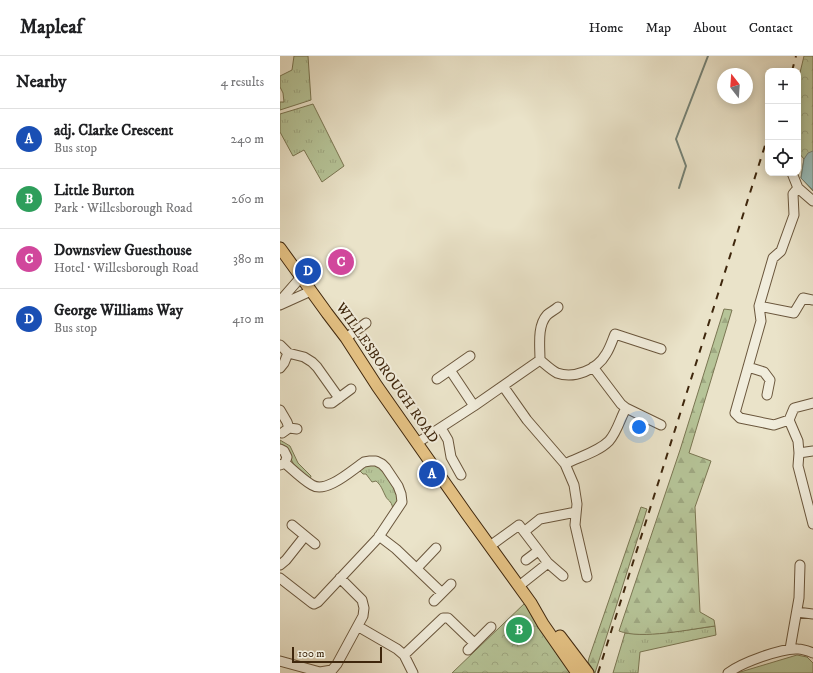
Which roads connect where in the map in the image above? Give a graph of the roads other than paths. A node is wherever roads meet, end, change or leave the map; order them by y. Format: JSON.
{"nodes":[{"id":1,"x":793,"y":176,"type":"edge"},
{"id":2,"x":798,"y":188,"type":"junction"},
{"id":3,"x":813,"y":201,"type":"edge"},
{"id":4,"x":280,"y":248,"type":"edge"},
{"id":5,"x":301,"y":277,"type":"junction"},
{"id":6,"x":311,"y":291,"type":"junction"},
{"id":7,"x":813,"y":300,"type":"edge"},
{"id":8,"x":280,"y":301,"type":"edge"},
{"id":9,"x":280,"y":305,"type":"edge"},
{"id":10,"x":759,"y":306,"type":"junction"},
{"id":11,"x":558,"y":308,"type":"dead end"},
{"id":12,"x":366,"y":323,"type":"dead end"},
{"id":13,"x":346,"y":338,"type":"junction"},
{"id":14,"x":280,"y":345,"type":"edge"},
{"id":15,"x":661,"y":349,"type":"dead end"},
{"id":16,"x":288,"y":353,"type":"junction"},
{"id":17,"x":470,"y":356,"type":"dead end"},
{"id":18,"x":540,"y":360,"type":"junction"},
{"id":19,"x":593,"y":367,"type":"junction"},
{"id":20,"x":748,"y":367,"type":"junction"},
{"id":21,"x":280,"y":368,"type":"edge"},
{"id":22,"x":450,"y":370,"type":"junction"},
{"id":23,"x":437,"y":379,"type":"dead end"},
{"id":24,"x":503,"y":386,"type":"junction"},
{"id":25,"x":351,"y":389,"type":"dead end"},
{"id":26,"x":767,"y":395,"type":"dead end"},
{"id":27,"x":339,"y":398,"type":"junction"},
{"id":28,"x":328,"y":403,"type":"dead end"},
{"id":29,"x":813,"y":403,"type":"edge"},
{"id":30,"x":474,"y":406,"type":"junction"},
{"id":31,"x":626,"y":408,"type":"junction"},
{"id":32,"x":280,"y":410,"type":"edge"},
{"id":33,"x":789,"y":420,"type":"junction"},
{"id":34,"x":661,"y":425,"type":"dead end"},
{"id":35,"x":441,"y":428,"type":"junction"},
{"id":36,"x":289,"y":430,"type":"dead end"},
{"id":37,"x":417,"y":443,"type":"junction"},
{"id":38,"x":280,"y":449,"type":"edge"},
{"id":39,"x":813,"y":451,"type":"edge"},
{"id":40,"x":800,"y":453,"type":"junction"},
{"id":41,"x":282,"y":464,"type":"edge"},
{"id":42,"x":565,"y":464,"type":"junction"},
{"id":43,"x":461,"y":475,"type":"dead end"},
{"id":44,"x":810,"y":496,"type":"edge"},
{"id":45,"x":576,"y":512,"type":"junction"},
{"id":46,"x":813,"y":524,"type":"edge"},
{"id":47,"x":292,"y":525,"type":"dead end"},
{"id":48,"x":525,"y":531,"type":"junction"},
{"id":49,"x":305,"y":536,"type":"junction"},
{"id":50,"x":380,"y":536,"type":"junction"},
{"id":51,"x":315,"y":544,"type":"dead end"},
{"id":52,"x":490,"y":546,"type":"junction"},
{"id":53,"x":436,"y":548,"type":"dead end"},
{"id":54,"x":538,"y":551,"type":"junction"},
{"id":55,"x":526,"y":560,"type":"dead end"},
{"id":56,"x":548,"y":563,"type":"junction"},
{"id":57,"x":800,"y":565,"type":"dead end"},
{"id":58,"x":280,"y":566,"type":"edge"},
{"id":59,"x":417,"y":568,"type":"junction"},
{"id":60,"x":563,"y":576,"type":"dead end"},
{"id":61,"x":587,"y":577,"type":"dead end"},
{"id":62,"x":280,"y":578,"type":"edge"},
{"id":63,"x":340,"y":578,"type":"junction"},
{"id":64,"x":451,"y":584,"type":"dead end"},
{"id":65,"x":519,"y":586,"type":"junction"},
{"id":66,"x":442,"y":593,"type":"junction"},
{"id":67,"x":434,"y":601,"type":"dead end"},
{"id":68,"x":531,"y":603,"type":"junction"},
{"id":69,"x":797,"y":612,"type":"junction"},
{"id":70,"x":813,"y":614,"type":"edge"},
{"id":71,"x":359,"y":626,"type":"junction"},
{"id":72,"x":491,"y":627,"type":"dead end"},
{"id":73,"x":790,"y":649,"type":"junction"},
{"id":74,"x":813,"y":653,"type":"edge"},
{"id":75,"x":404,"y":656,"type":"junction"},
{"id":76,"x":280,"y":661,"type":"edge"},
{"id":77,"x":307,"y":671,"type":"edge"},
{"id":78,"x":333,"y":672,"type":"edge"},
{"id":79,"x":412,"y":673,"type":"edge"},
{"id":80,"x":577,"y":673,"type":"edge"},
{"id":81,"x":588,"y":673,"type":"edge"},
{"id":82,"x":728,"y":673,"type":"edge"}],
"edges":[{"from":1,"to":2,"type":"street"},
{"from":2,"to":3,"type":"street"},
{"from":2,"to":10,"type":"street"},
{"from":4,"to":5,"type":"main road","name":"WILLESBOROUGH ROAD"},
{"from":5,"to":6,"type":"main road","name":"WILLESBOROUGH ROAD"},
{"from":5,"to":8,"type":"street"},
{"from":6,"to":9,"type":"street"},
{"from":6,"to":13,"type":"main road","name":"WILLESBOROUGH ROAD"},
{"from":7,"to":10,"type":"street"},
{"from":10,"to":20,"type":"street"},
{"from":11,"to":18,"type":"street"},
{"from":12,"to":13,"type":"street"},
{"from":13,"to":37,"type":"main road","name":"WILLESBOROUGH ROAD"},
{"from":14,"to":16,"type":"street"},
{"from":15,"to":19,"type":"street"},
{"from":16,"to":21,"type":"street"},
{"from":16,"to":27,"type":"street"},
{"from":17,"to":22,"type":"street"},
{"from":18,"to":19,"type":"street"},
{"from":18,"to":24,"type":"street"},
{"from":19,"to":31,"type":"street"},
{"from":20,"to":26,"type":"street"},
{"from":20,"to":33,"type":"street"},
{"from":22,"to":23,"type":"street"},
{"from":22,"to":30,"type":"street"},
{"from":24,"to":30,"type":"street"},
{"from":24,"to":42,"type":"street"},
{"from":25,"to":27,"type":"street"},
{"from":27,"to":28,"type":"street"},
{"from":29,"to":33,"type":"street"},
{"from":30,"to":35,"type":"street"},
{"from":31,"to":34,"type":"street"},
{"from":31,"to":42,"type":"street"},
{"from":32,"to":36,"type":"street"},
{"from":33,"to":40,"type":"street"},
{"from":35,"to":37,"type":"street"},
{"from":35,"to":43,"type":"street"},
{"from":37,"to":52,"type":"main road","name":"WILLESBOROUGH ROAD"},
{"from":38,"to":41,"type":"street"},
{"from":39,"to":40,"type":"street"},
{"from":40,"to":44,"type":"street"},
{"from":41,"to":50,"type":"street"},
{"from":42,"to":45,"type":"street"},
{"from":44,"to":46,"type":"street"},
{"from":45,"to":48,"type":"street"},
{"from":45,"to":61,"type":"street"},
{"from":47,"to":49,"type":"street"},
{"from":48,"to":52,"type":"street"},
{"from":48,"to":54,"type":"street"},
{"from":49,"to":51,"type":"street"},
{"from":49,"to":58,"type":"street"},
{"from":50,"to":59,"type":"street"},
{"from":50,"to":63,"type":"street"},
{"from":52,"to":65,"type":"main road","name":"WILLESBOROUGH ROAD"},
{"from":53,"to":59,"type":"street"},
{"from":54,"to":55,"type":"street"},
{"from":54,"to":56,"type":"street"},
{"from":56,"to":60,"type":"street"},
{"from":56,"to":65,"type":"street"},
{"from":57,"to":69,"type":"street"},
{"from":59,"to":66,"type":"street"},
{"from":62,"to":63,"type":"street"},
{"from":63,"to":71,"type":"street"},
{"from":64,"to":66,"type":"street"},
{"from":65,"to":68,"type":"main road","name":"WILLESBOROUGH ROAD"},
{"from":66,"to":67,"type":"street"},
{"from":68,"to":80,"type":"main road","name":"WILLESBOROUGH ROAD"},
{"from":68,"to":81,"type":"main road","name":"WILLESBOROUGH ROAD"},
{"from":69,"to":70,"type":"street"},
{"from":69,"to":73,"type":"street"},
{"from":71,"to":75,"type":"street"},
{"from":71,"to":78,"type":"street"},
{"from":72,"to":75,"type":"street"},
{"from":73,"to":74,"type":"street"},
{"from":73,"to":82,"type":"street"},
{"from":75,"to":79,"type":"street"},
{"from":76,"to":77,"type":"street"},
{"from":77,"to":78,"type":"street"}]}
